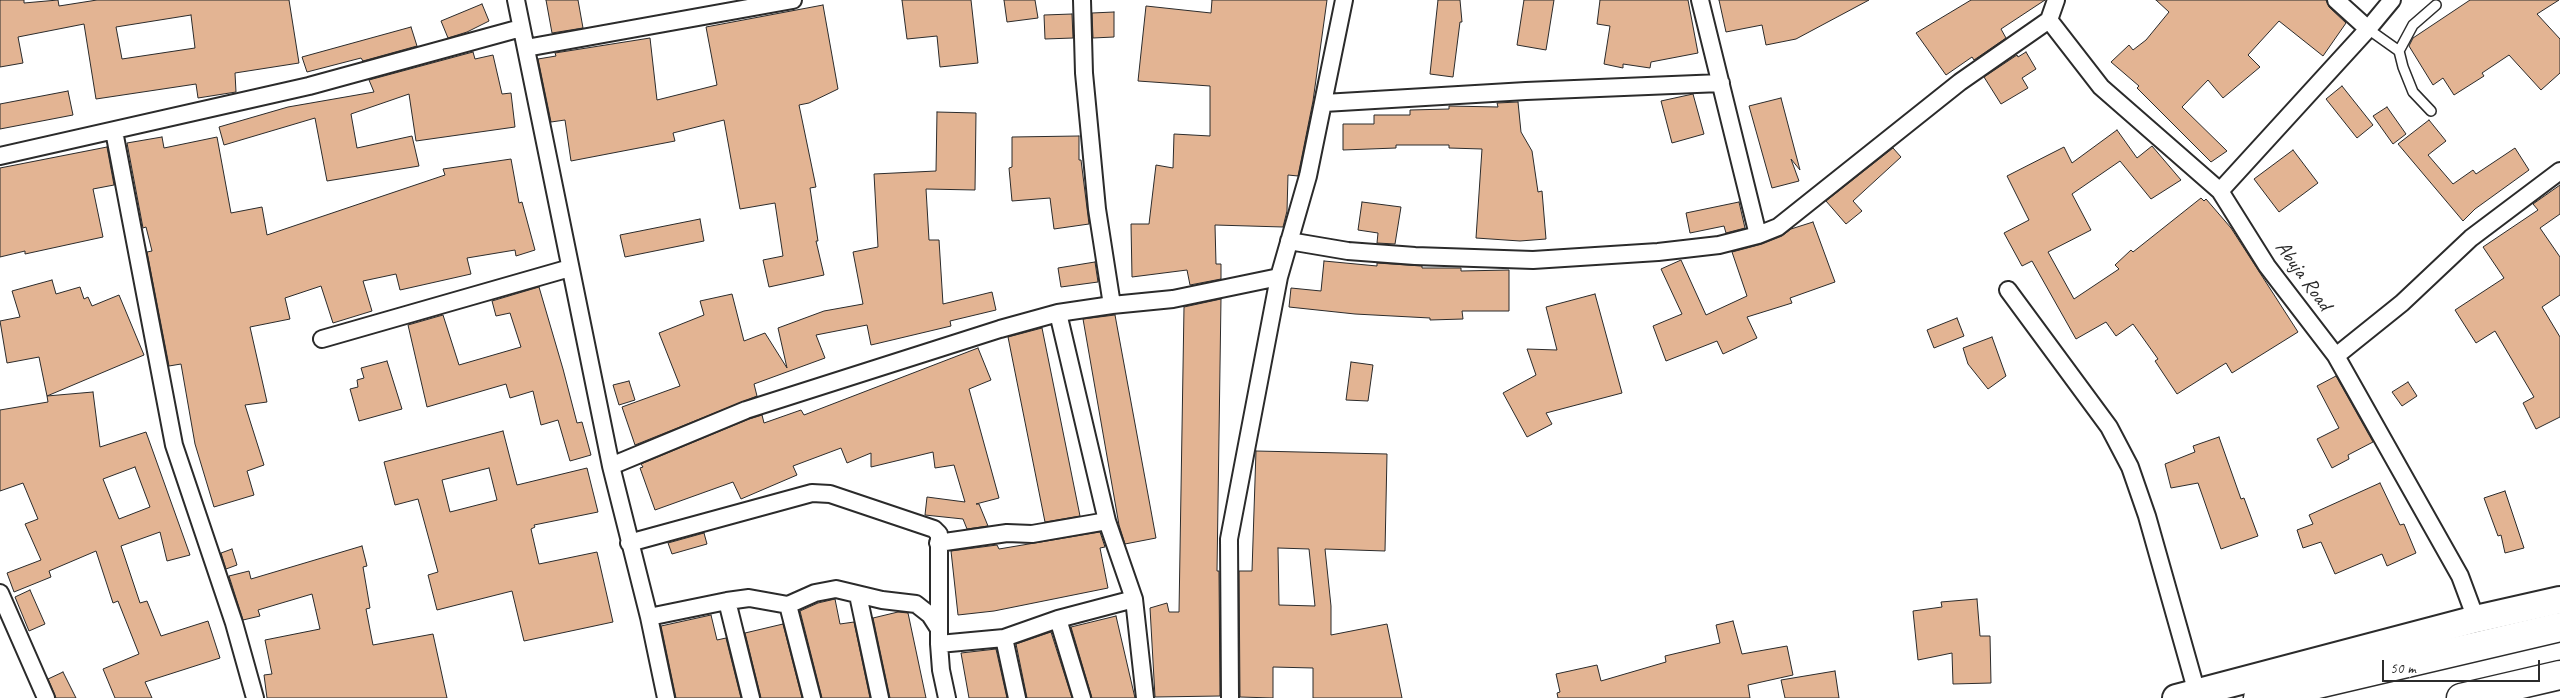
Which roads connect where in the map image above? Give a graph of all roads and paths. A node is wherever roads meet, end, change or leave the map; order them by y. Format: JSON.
{"nodes":[{"id":1,"x":516,"y":0,"type":"edge"},
{"id":2,"x":793,"y":0,"type":"edge"},
{"id":3,"x":1082,"y":0,"type":"edge"},
{"id":4,"x":1344,"y":0,"type":"edge"},
{"id":5,"x":1700,"y":0,"type":"edge"},
{"id":6,"x":2056,"y":0,"type":"edge"},
{"id":7,"x":2336,"y":0,"type":"edge"},
{"id":8,"x":2392,"y":0,"type":"edge"},
{"id":9,"x":2436,"y":6,"type":"dead end"},
{"id":10,"x":2049,"y":20,"type":"junction"},
{"id":11,"x":520,"y":28,"type":"junction"},
{"id":12,"x":2368,"y":30,"type":"junction"},
{"id":13,"x":526,"y":48,"type":"junction"},
{"id":14,"x":2399,"y":51,"type":"junction"},
{"id":15,"x":1721,"y":83,"type":"junction"},
{"id":16,"x":1324,"y":103,"type":"junction"},
{"id":17,"x":2431,"y":111,"type":"dead end"},
{"id":18,"x":114,"y":131,"type":"junction"},
{"id":19,"x":0,"y":156,"type":"edge"},
{"id":20,"x":2560,"y":171,"type":"edge"},
{"id":21,"x":2220,"y":191,"type":"junction"},
{"id":22,"x":1758,"y":235,"type":"junction"},
{"id":23,"x":1289,"y":241,"type":"junction"},
{"id":24,"x":570,"y":268,"type":"junction"},
{"id":25,"x":1279,"y":277,"type":"junction"},
{"id":26,"x":2008,"y":290,"type":"dead end"},
{"id":27,"x":1112,"y":305,"type":"junction"},
{"id":28,"x":1058,"y":313,"type":"junction"},
{"id":29,"x":322,"y":339,"type":"dead end"},
{"id":30,"x":2336,"y":356,"type":"junction"},
{"id":31,"x":612,"y":466,"type":"junction"},
{"id":32,"x":1107,"y":521,"type":"junction"},
{"id":33,"x":629,"y":543,"type":"junction"},
{"id":34,"x":938,"y":543,"type":"junction"},
{"id":35,"x":0,"y":593,"type":"edge"},
{"id":36,"x":858,"y":595,"type":"junction"},
{"id":37,"x":1134,"y":599,"type":"junction"},
{"id":38,"x":2560,"y":600,"type":"edge"},
{"id":39,"x":728,"y":601,"type":"junction"},
{"id":40,"x":788,"y":605,"type":"junction"},
{"id":41,"x":649,"y":617,"type":"junction"},
{"id":42,"x":1058,"y":619,"type":"junction"},
{"id":43,"x":2476,"y":619,"type":"junction"},
{"id":44,"x":2560,"y":627,"type":"edge"},
{"id":45,"x":939,"y":636,"type":"junction"},
{"id":46,"x":1004,"y":638,"type":"junction"},
{"id":47,"x":2560,"y":675,"type":"edge"},
{"id":48,"x":2186,"y":696,"type":"edge"},
{"id":49,"x":46,"y":698,"type":"edge"},
{"id":50,"x":255,"y":698,"type":"edge"},
{"id":51,"x":666,"y":698,"type":"edge"},
{"id":52,"x":751,"y":698,"type":"edge"},
{"id":53,"x":812,"y":698,"type":"edge"},
{"id":54,"x":880,"y":698,"type":"edge"},
{"id":55,"x":947,"y":698,"type":"edge"},
{"id":56,"x":1017,"y":698,"type":"edge"},
{"id":57,"x":1082,"y":698,"type":"edge"},
{"id":58,"x":1145,"y":698,"type":"edge"},
{"id":59,"x":1230,"y":698,"type":"edge"},
{"id":60,"x":2258,"y":698,"type":"edge"},
{"id":61,"x":2461,"y":698,"type":"edge"}],
"edges":[{"from":1,"to":11,"type":"street"},
{"from":2,"to":13,"type":"street"},
{"from":3,"to":27,"type":"street"},
{"from":4,"to":16,"type":"street"},
{"from":5,"to":15,"type":"street"},
{"from":6,"to":10,"type":"street"},
{"from":7,"to":12,"type":"street"},
{"from":8,"to":12,"type":"street"},
{"from":9,"to":14,"type":"lane"},
{"from":10,"to":21,"type":"street","name":"Abuja Road"},
{"from":10,"to":22,"type":"street"},
{"from":11,"to":13,"type":"street"},
{"from":11,"to":18,"type":"street"},
{"from":12,"to":14,"type":"lane"},
{"from":12,"to":21,"type":"street"},
{"from":13,"to":24,"type":"street"},
{"from":14,"to":17,"type":"lane"},
{"from":15,"to":16,"type":"street"},
{"from":15,"to":22,"type":"street"},
{"from":16,"to":23,"type":"street"},
{"from":18,"to":19,"type":"street"},
{"from":18,"to":50,"type":"street"},
{"from":20,"to":30,"type":"street"},
{"from":21,"to":30,"type":"street","name":"Abuja Road"},
{"from":22,"to":23,"type":"street"},
{"from":23,"to":25,"type":"street"},
{"from":24,"to":29,"type":"street"},
{"from":24,"to":31,"type":"street"},
{"from":25,"to":27,"type":"street"},
{"from":25,"to":59,"type":"street"},
{"from":26,"to":48,"type":"street"},
{"from":27,"to":28,"type":"street"},
{"from":28,"to":31,"type":"street"},
{"from":28,"to":32,"type":"street"},
{"from":30,"to":43,"type":"street","name":"Abuja Road"},
{"from":31,"to":33,"type":"street"},
{"from":32,"to":34,"type":"street"},
{"from":32,"to":37,"type":"street"},
{"from":33,"to":34,"type":"street"},
{"from":33,"to":41,"type":"street"},
{"from":34,"to":45,"type":"street"},
{"from":35,"to":49,"type":"street"},
{"from":36,"to":40,"type":"street"},
{"from":36,"to":45,"type":"street"},
{"from":36,"to":54,"type":"street"},
{"from":37,"to":42,"type":"street"},
{"from":37,"to":58,"type":"street"},
{"from":38,"to":43,"type":"main road"},
{"from":39,"to":40,"type":"street"},
{"from":39,"to":41,"type":"street"},
{"from":39,"to":52,"type":"street"},
{"from":40,"to":53,"type":"street"},
{"from":41,"to":51,"type":"street"},
{"from":42,"to":46,"type":"street"},
{"from":42,"to":57,"type":"street"},
{"from":43,"to":48,"type":"main road"},
{"from":44,"to":60,"type":"highway"},
{"from":45,"to":46,"type":"street"},
{"from":45,"to":55,"type":"street"},
{"from":46,"to":56,"type":"street"},
{"from":47,"to":61,"type":"highway"}]}
